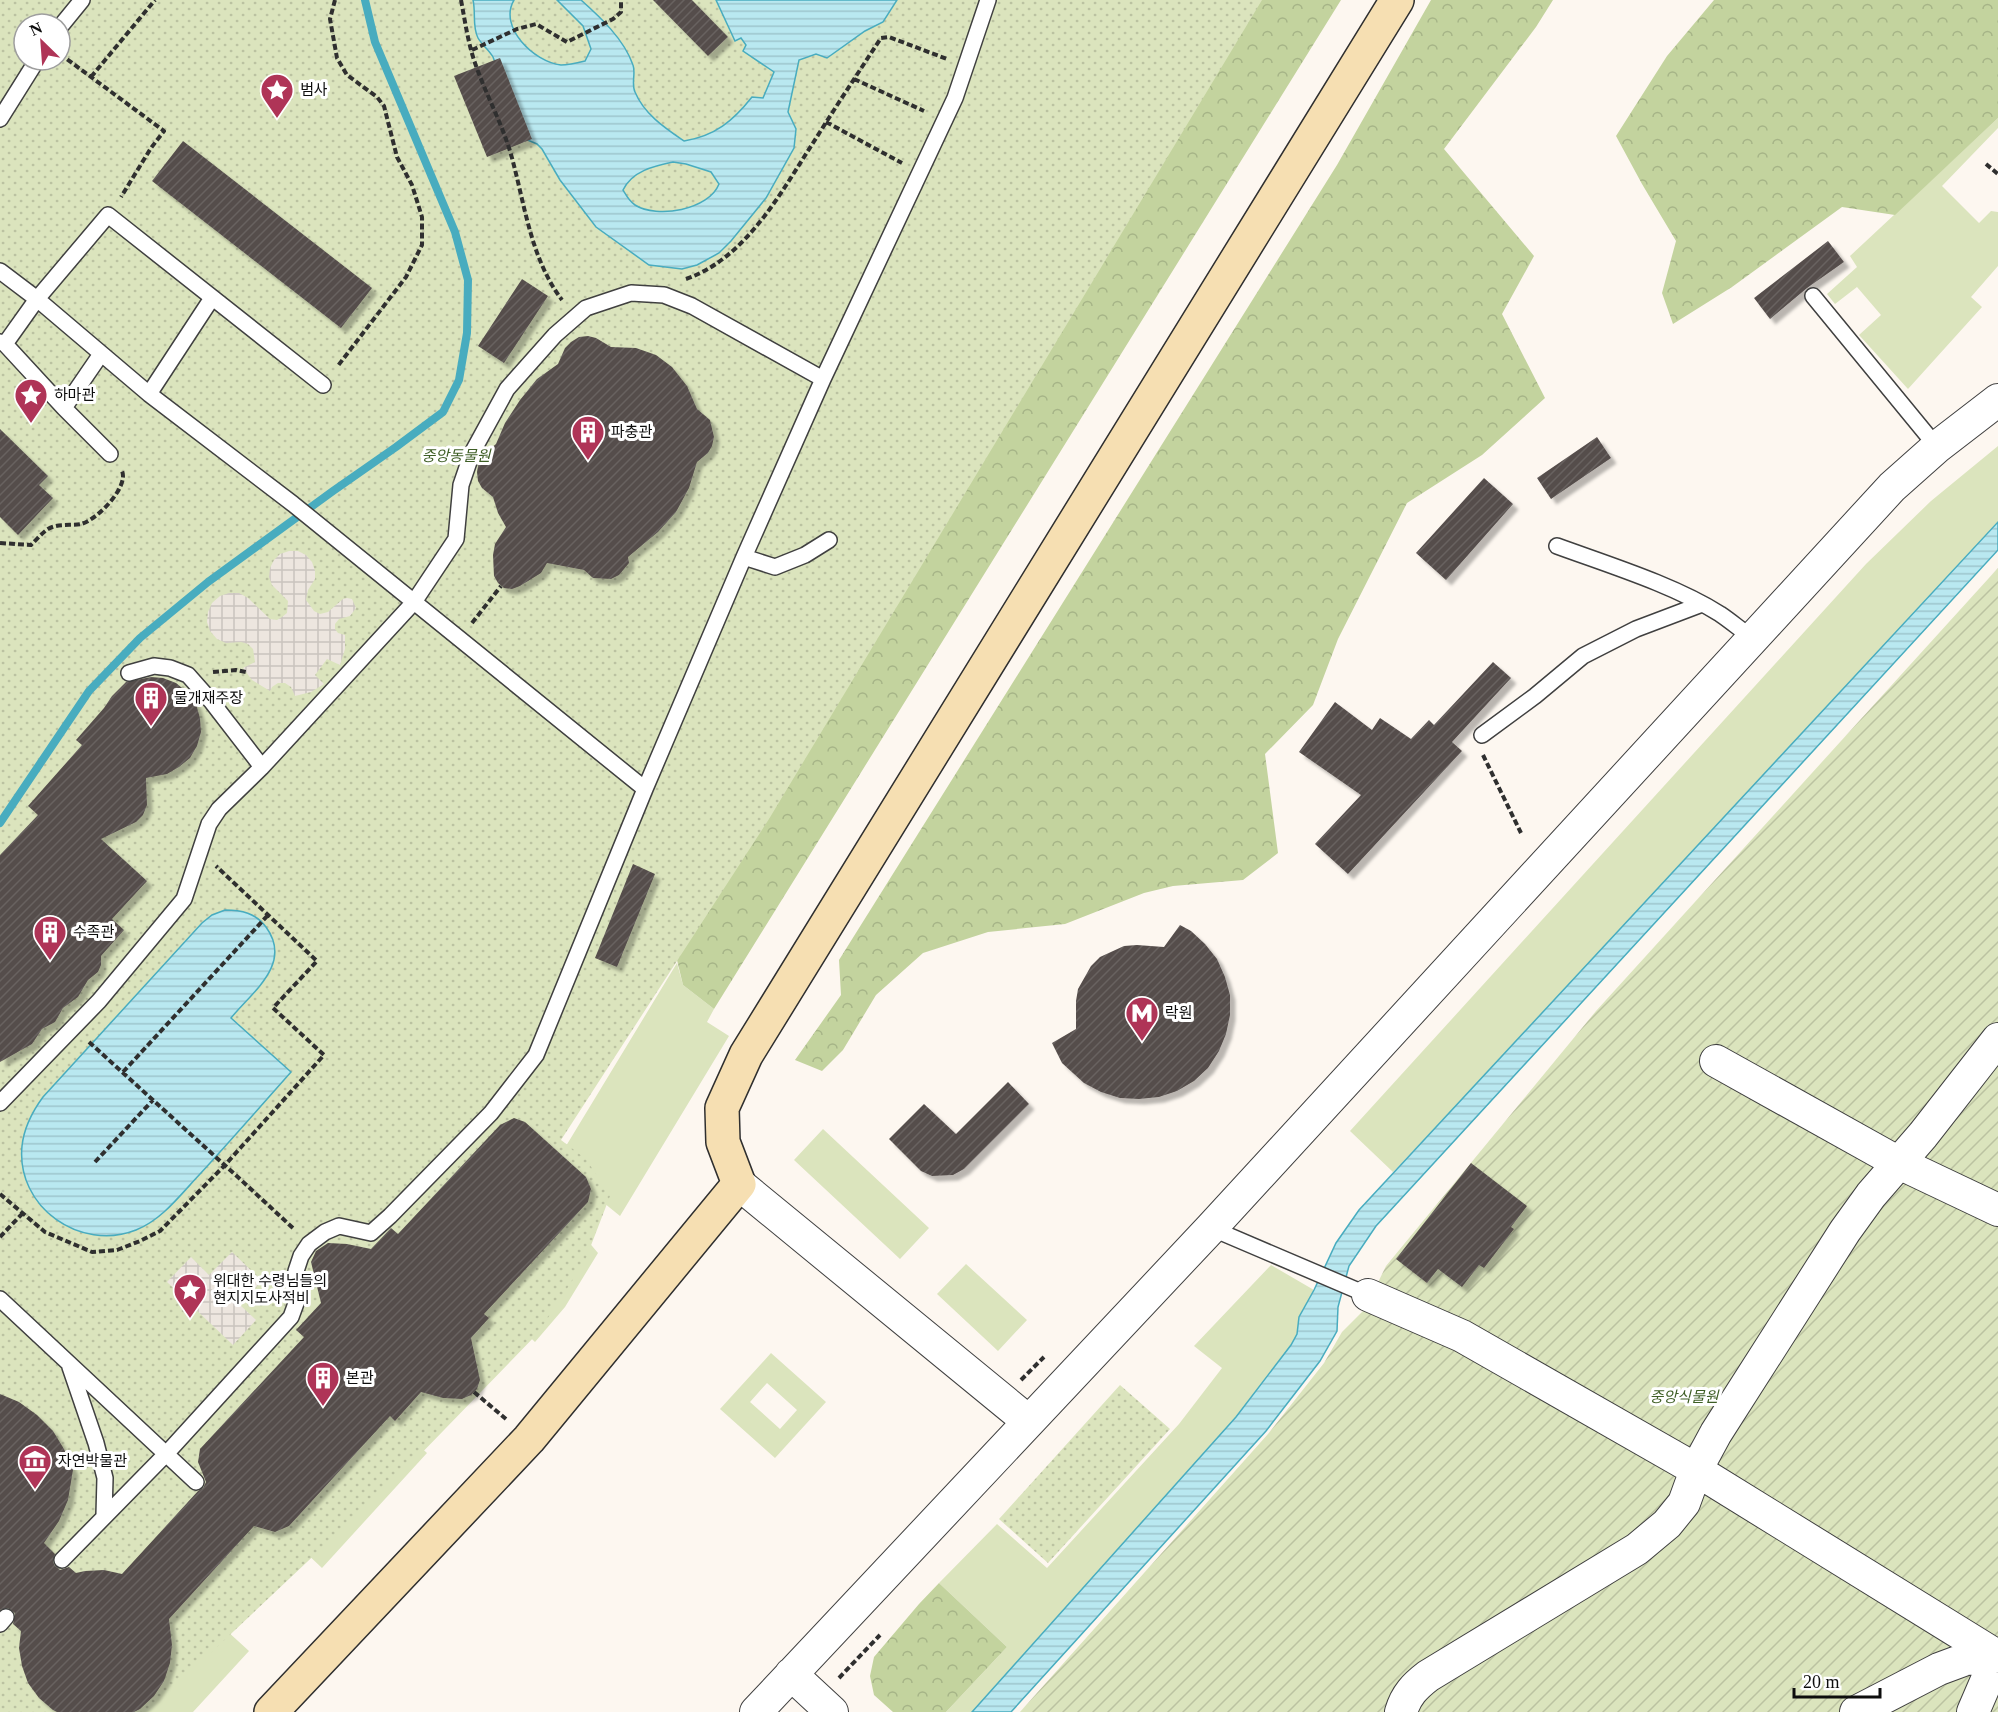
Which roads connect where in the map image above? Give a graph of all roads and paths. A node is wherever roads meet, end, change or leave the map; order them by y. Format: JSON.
{"nodes":[{"id":1,"x":82,"y":0,"type":"edge"},
{"id":2,"x":155,"y":0,"type":"edge"},
{"id":3,"x":335,"y":0,"type":"edge"},
{"id":4,"x":461,"y":0,"type":"edge"},
{"id":5,"x":621,"y":0,"type":"edge"},
{"id":6,"x":988,"y":0,"type":"edge"},
{"id":7,"x":1397,"y":0,"type":"edge"},
{"id":8,"x":72,"y":12,"type":"edge"},
{"id":9,"x":471,"y":51,"type":"junction"},
{"id":10,"x":72,"y":63,"type":"edge"},
{"id":11,"x":965,"y":66,"type":"junction"},
{"id":12,"x":29,"y":72,"type":"edge"},
{"id":13,"x":91,"y":77,"type":"junction"},
{"id":14,"x":854,"y":79,"type":"junction"},
{"id":15,"x":0,"y":119,"type":"edge"},
{"id":16,"x":944,"y":120,"type":"junction"},
{"id":17,"x":826,"y":122,"type":"junction"},
{"id":18,"x":1986,"y":164,"type":"dead end"},
{"id":19,"x":920,"y":172,"type":"junction"},
{"id":20,"x":1998,"y":174,"type":"edge"},
{"id":21,"x":129,"y":187,"type":"dead end"},
{"id":22,"x":0,"y":271,"type":"edge"},
{"id":23,"x":664,"y":295,"type":"junction"},
{"id":24,"x":1813,"y":296,"type":"dead end"},
{"id":25,"x":212,"y":298,"type":"junction"},
{"id":26,"x":37,"y":299,"type":"junction"},
{"id":27,"x":575,"y":317,"type":"junction"},
{"id":28,"x":3,"y":343,"type":"edge"},
{"id":29,"x":350,"y":350,"type":"dead end"},
{"id":30,"x":101,"y":354,"type":"junction"},
{"id":31,"x":823,"y":379,"type":"junction"},
{"id":32,"x":323,"y":385,"type":"dead end"},
{"id":33,"x":149,"y":394,"type":"junction"},
{"id":34,"x":1998,"y":400,"type":"edge"},
{"id":35,"x":64,"y":408,"type":"junction"},
{"id":36,"x":1937,"y":447,"type":"junction"},
{"id":37,"x":110,"y":454,"type":"joint"},
{"id":38,"x":829,"y":540,"type":"dead end"},
{"id":39,"x":0,"y":543,"type":"edge"},
{"id":40,"x":1557,"y":546,"type":"dead end"},
{"id":41,"x":744,"y":556,"type":"junction"},
{"id":42,"x":501,"y":585,"type":"dead end"},
{"id":43,"x":489,"y":601,"type":"dead end"},
{"id":44,"x":414,"y":602,"type":"junction"},
{"id":45,"x":1702,"y":604,"type":"junction"},
{"id":46,"x":1754,"y":639,"type":"junction"},
{"id":47,"x":129,"y":673,"type":"dead end"},
{"id":48,"x":1482,"y":735,"type":"joint"},
{"id":49,"x":262,"y":767,"type":"junction"},
{"id":50,"x":645,"y":789,"type":"junction"},
{"id":51,"x":1521,"y":833,"type":"dead end"},
{"id":52,"x":200,"y":851,"type":"junction"},
{"id":53,"x":269,"y":914,"type":"junction"},
{"id":54,"x":1998,"y":1039,"type":"edge"},
{"id":55,"x":92,"y":1045,"type":"dead end"},
{"id":56,"x":1716,"y":1061,"type":"dead end"},
{"id":57,"x":123,"y":1072,"type":"junction"},
{"id":58,"x":153,"y":1100,"type":"junction"},
{"id":59,"x":0,"y":1103,"type":"edge"},
{"id":60,"x":95,"y":1162,"type":"dead end"},
{"id":61,"x":1899,"y":1163,"type":"junction"},
{"id":62,"x":225,"y":1165,"type":"junction"},
{"id":63,"x":739,"y":1184,"type":"junction"},
{"id":64,"x":0,"y":1194,"type":"edge"},
{"id":65,"x":1998,"y":1210,"type":"edge"},
{"id":66,"x":22,"y":1214,"type":"junction"},
{"id":67,"x":1211,"y":1228,"type":"junction"},
{"id":68,"x":0,"y":1237,"type":"edge"},
{"id":69,"x":309,"y":1244,"type":"junction"},
{"id":70,"x":1368,"y":1295,"type":"joint"},
{"id":71,"x":0,"y":1299,"type":"edge"},
{"id":72,"x":69,"y":1364,"type":"junction"},
{"id":73,"x":474,"y":1392,"type":"dead end"},
{"id":74,"x":1028,"y":1421,"type":"junction"},
{"id":75,"x":529,"y":1439,"type":"junction"},
{"id":76,"x":167,"y":1453,"type":"junction"},
{"id":77,"x":1696,"y":1470,"type":"junction"},
{"id":78,"x":196,"y":1482,"type":"dead end"},
{"id":79,"x":105,"y":1515,"type":"junction"},
{"id":80,"x":62,"y":1560,"type":"dead end"},
{"id":81,"x":880,"y":1635,"type":"dead end"},
{"id":82,"x":1997,"y":1655,"type":"edge"},
{"id":83,"x":791,"y":1674,"type":"junction"},
{"id":84,"x":825,"y":1706,"type":"edge"},
{"id":85,"x":273,"y":1711,"type":"edge"},
{"id":86,"x":756,"y":1712,"type":"edge"},
{"id":87,"x":1401,"y":1712,"type":"edge"},
{"id":88,"x":1856,"y":1712,"type":"edge"},
{"id":89,"x":1973,"y":1712,"type":"edge"}],
"edges":[{"from":1,"to":8,"type":"lane"},
{"from":2,"to":13,"type":"path"},
{"from":3,"to":29,"type":"path"},
{"from":4,"to":9,"type":"path"},
{"from":5,"to":9,"type":"path"},
{"from":6,"to":11,"type":"lane"},
{"from":7,"to":63,"type":"street"},
{"from":9,"to":27,"type":"path"},
{"from":10,"to":13,"type":"path"},
{"from":11,"to":14,"type":"path"},
{"from":11,"to":16,"type":"lane"},
{"from":12,"to":15,"type":"lane"},
{"from":13,"to":21,"type":"path"},
{"from":14,"to":16,"type":"path"},
{"from":14,"to":17,"type":"path"},
{"from":16,"to":19,"type":"lane"},
{"from":17,"to":19,"type":"path"},
{"from":17,"to":23,"type":"path"},
{"from":18,"to":20,"type":"path"},
{"from":19,"to":31,"type":"lane"},
{"from":22,"to":26,"type":"lane"},
{"from":23,"to":27,"type":"lane"},
{"from":23,"to":31,"type":"lane"},
{"from":24,"to":36,"type":"lane"},
{"from":25,"to":26,"type":"lane"},
{"from":25,"to":32,"type":"lane"},
{"from":25,"to":33,"type":"lane"},
{"from":26,"to":28,"type":"lane"},
{"from":26,"to":30,"type":"lane"},
{"from":27,"to":44,"type":"lane"},
{"from":28,"to":35,"type":"lane"},
{"from":30,"to":33,"type":"lane"},
{"from":30,"to":35,"type":"lane"},
{"from":31,"to":41,"type":"lane"},
{"from":33,"to":44,"type":"lane"},
{"from":34,"to":36,"type":"street"},
{"from":35,"to":37,"type":"lane"},
{"from":36,"to":46,"type":"street"},
{"from":37,"to":39,"type":"path"},
{"from":38,"to":41,"type":"lane"},
{"from":40,"to":45,"type":"lane"},
{"from":41,"to":50,"type":"lane"},
{"from":42,"to":43,"type":"path"},
{"from":44,"to":49,"type":"lane"},
{"from":44,"to":50,"type":"lane"},
{"from":45,"to":46,"type":"lane"},
{"from":45,"to":48,"type":"lane"},
{"from":46,"to":67,"type":"street"},
{"from":47,"to":49,"type":"lane"},
{"from":48,"to":51,"type":"path"},
{"from":49,"to":52,"type":"lane"},
{"from":50,"to":69,"type":"lane"},
{"from":52,"to":53,"type":"path"},
{"from":52,"to":59,"type":"lane"},
{"from":53,"to":57,"type":"path"},
{"from":53,"to":62,"type":"path"},
{"from":54,"to":61,"type":"street"},
{"from":55,"to":57,"type":"path"},
{"from":56,"to":61,"type":"street"},
{"from":57,"to":58,"type":"path"},
{"from":58,"to":60,"type":"path"},
{"from":58,"to":62,"type":"path"},
{"from":61,"to":65,"type":"street"},
{"from":61,"to":77,"type":"street"},
{"from":62,"to":66,"type":"path"},
{"from":62,"to":69,"type":"path"},
{"from":63,"to":74,"type":"street"},
{"from":63,"to":75,"type":"street"},
{"from":64,"to":66,"type":"path"},
{"from":66,"to":68,"type":"path"},
{"from":67,"to":70,"type":"lane"},
{"from":67,"to":74,"type":"street"},
{"from":69,"to":76,"type":"lane"},
{"from":70,"to":77,"type":"street"},
{"from":71,"to":72,"type":"lane"},
{"from":72,"to":76,"type":"lane"},
{"from":72,"to":79,"type":"lane"},
{"from":73,"to":75,"type":"path"},
{"from":74,"to":83,"type":"street"},
{"from":75,"to":85,"type":"street"},
{"from":76,"to":78,"type":"lane"},
{"from":76,"to":79,"type":"lane"},
{"from":77,"to":82,"type":"street"},
{"from":77,"to":87,"type":"street"},
{"from":79,"to":80,"type":"lane"},
{"from":81,"to":84,"type":"path"},
{"from":82,"to":88,"type":"street"},
{"from":82,"to":89,"type":"street"},
{"from":83,"to":84,"type":"street"},
{"from":83,"to":86,"type":"street"}]}
